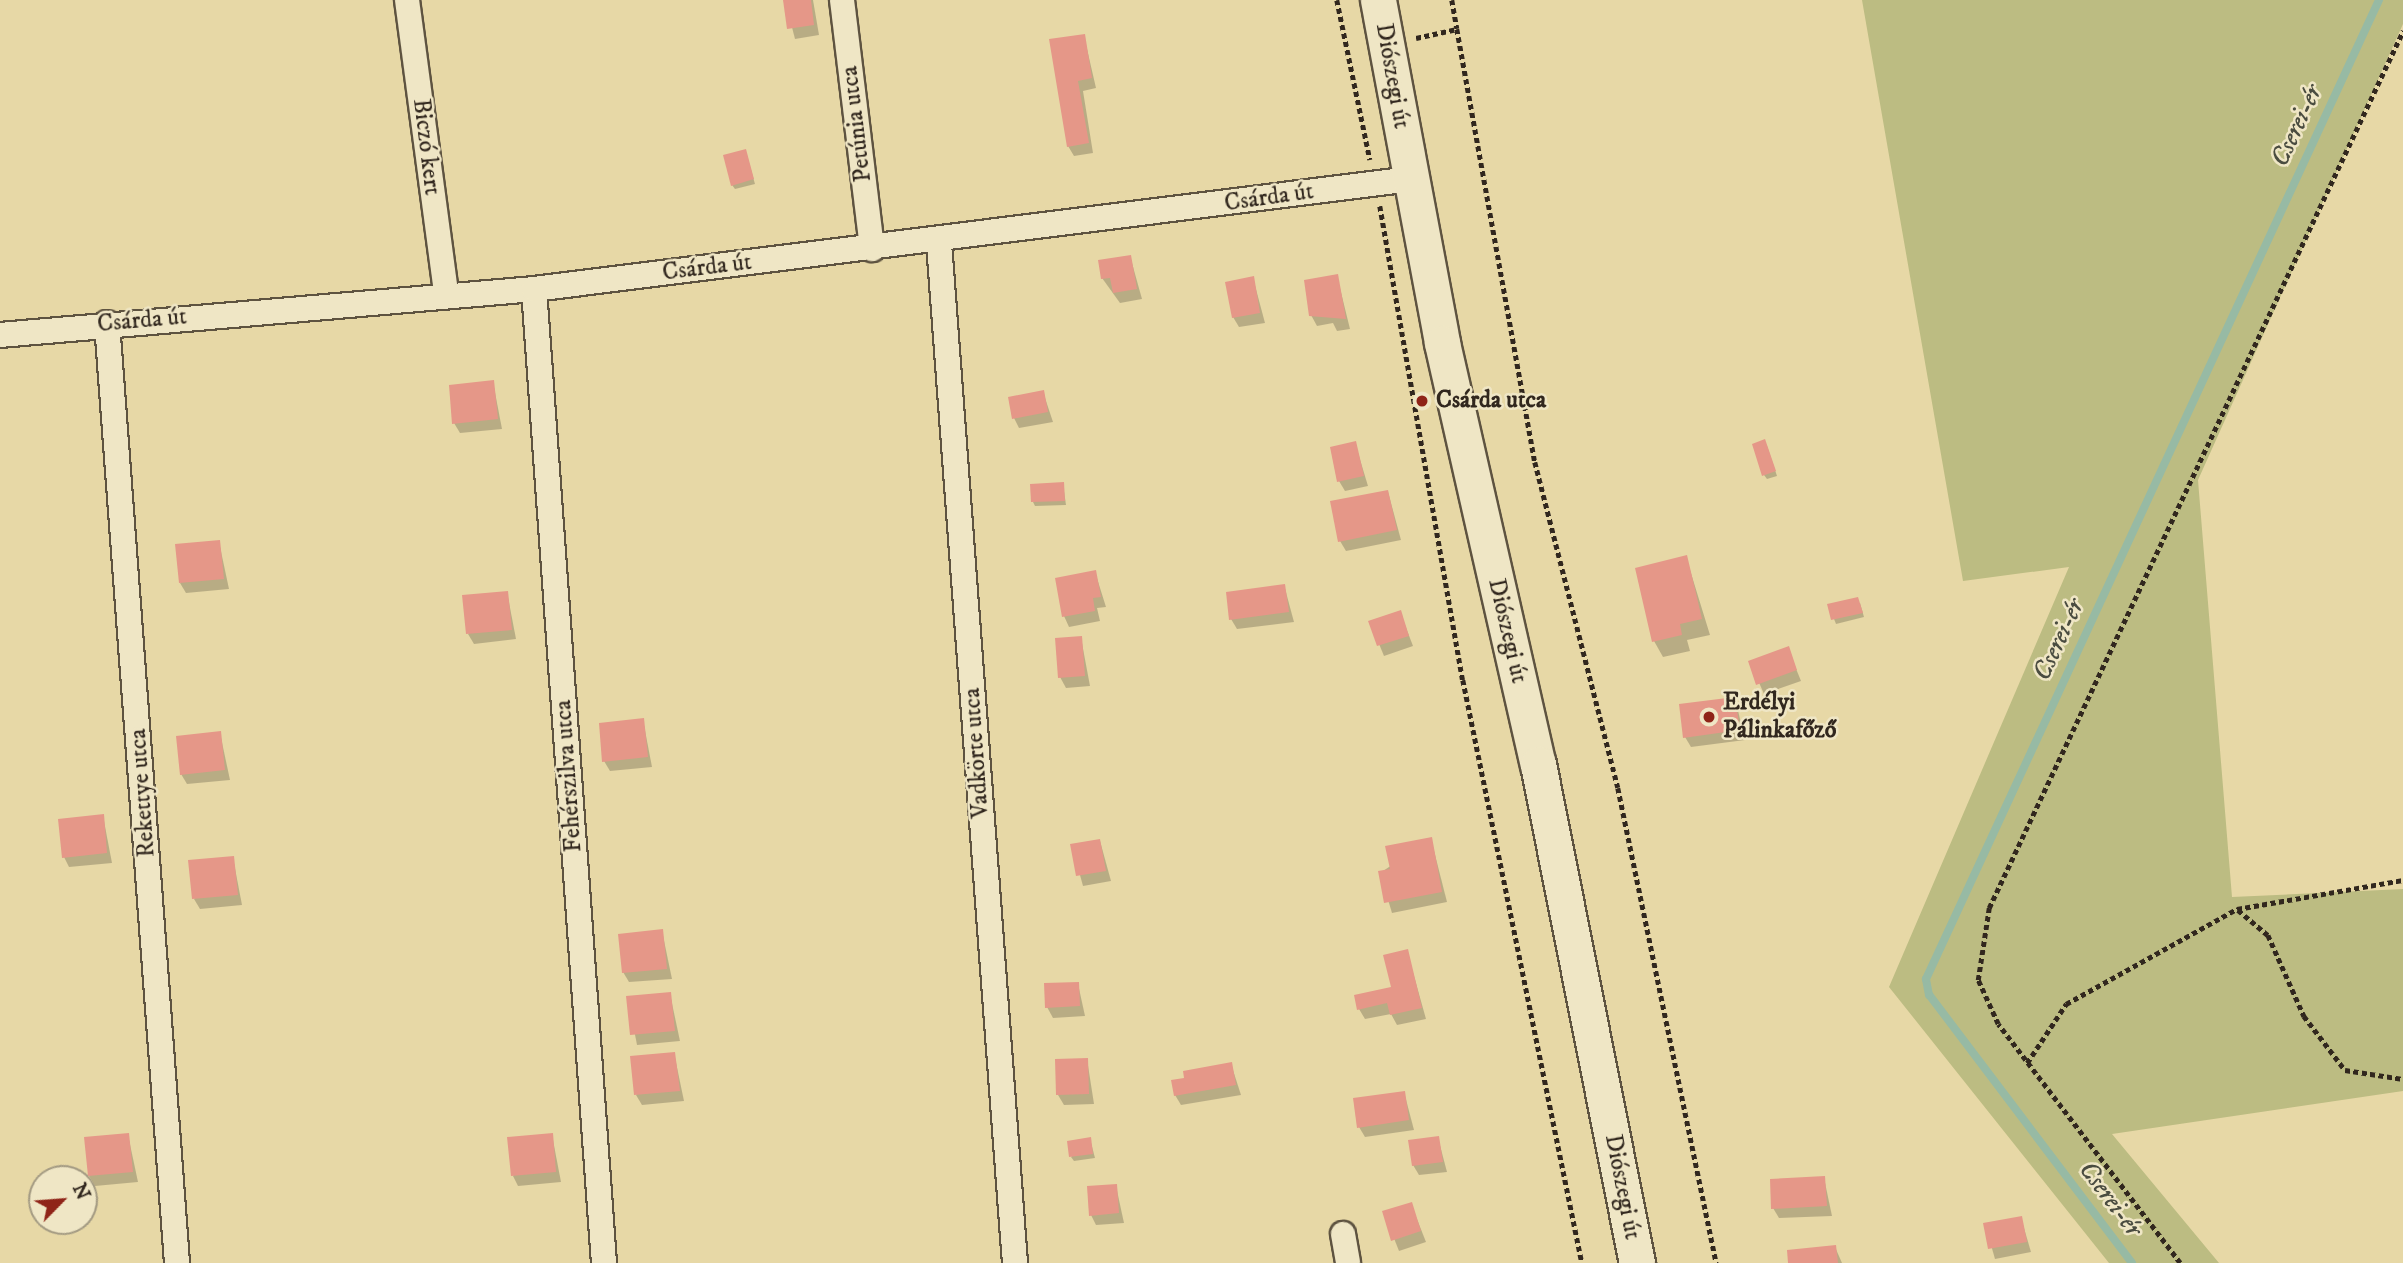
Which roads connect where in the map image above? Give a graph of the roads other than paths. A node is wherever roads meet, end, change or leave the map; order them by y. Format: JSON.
{"nodes":[{"id":1,"x":407,"y":0,"type":"edge"},
{"id":2,"x":842,"y":0,"type":"edge"},
{"id":3,"x":1378,"y":0,"type":"edge"},
{"id":4,"x":1410,"y":178,"type":"junction"},
{"id":5,"x":939,"y":243,"type":"junction"},
{"id":6,"x":872,"y":249,"type":"junction"},
{"id":7,"x":534,"y":289,"type":"junction"},
{"id":8,"x":446,"y":294,"type":"junction"},
{"id":9,"x":107,"y":323,"type":"junction"},
{"id":10,"x":0,"y":335,"type":"edge"},
{"id":11,"x":1343,"y":1234,"type":"dead end"},
{"id":12,"x":177,"y":1263,"type":"edge"},
{"id":13,"x":604,"y":1263,"type":"edge"},
{"id":14,"x":1015,"y":1263,"type":"edge"},
{"id":15,"x":1348,"y":1263,"type":"edge"},
{"id":16,"x":1637,"y":1263,"type":"edge"}],
"edges":[{"from":1,"to":8,"type":"street","name":"Biczó kert"},
{"from":2,"to":6,"type":"street","name":"Petúnia utca"},
{"from":3,"to":4,"type":"main road","name":"Diószegi út"},
{"from":4,"to":5,"type":"street","name":"Csárda út"},
{"from":4,"to":16,"type":"main road","name":"Diószegi út"},
{"from":5,"to":6,"type":"street","name":"Csárda út"},
{"from":5,"to":14,"type":"street","name":"Vadkörte utca"},
{"from":6,"to":7,"type":"street","name":"Csárda út"},
{"from":7,"to":8,"type":"street","name":"Csárda út"},
{"from":7,"to":13,"type":"street","name":"Fehérszilva utca"},
{"from":8,"to":9,"type":"street","name":"Csárda út"},
{"from":9,"to":10,"type":"street","name":"Csárda út"},
{"from":9,"to":12,"type":"street","name":"Rekettye utca"},
{"from":11,"to":15,"type":"street"}]}
